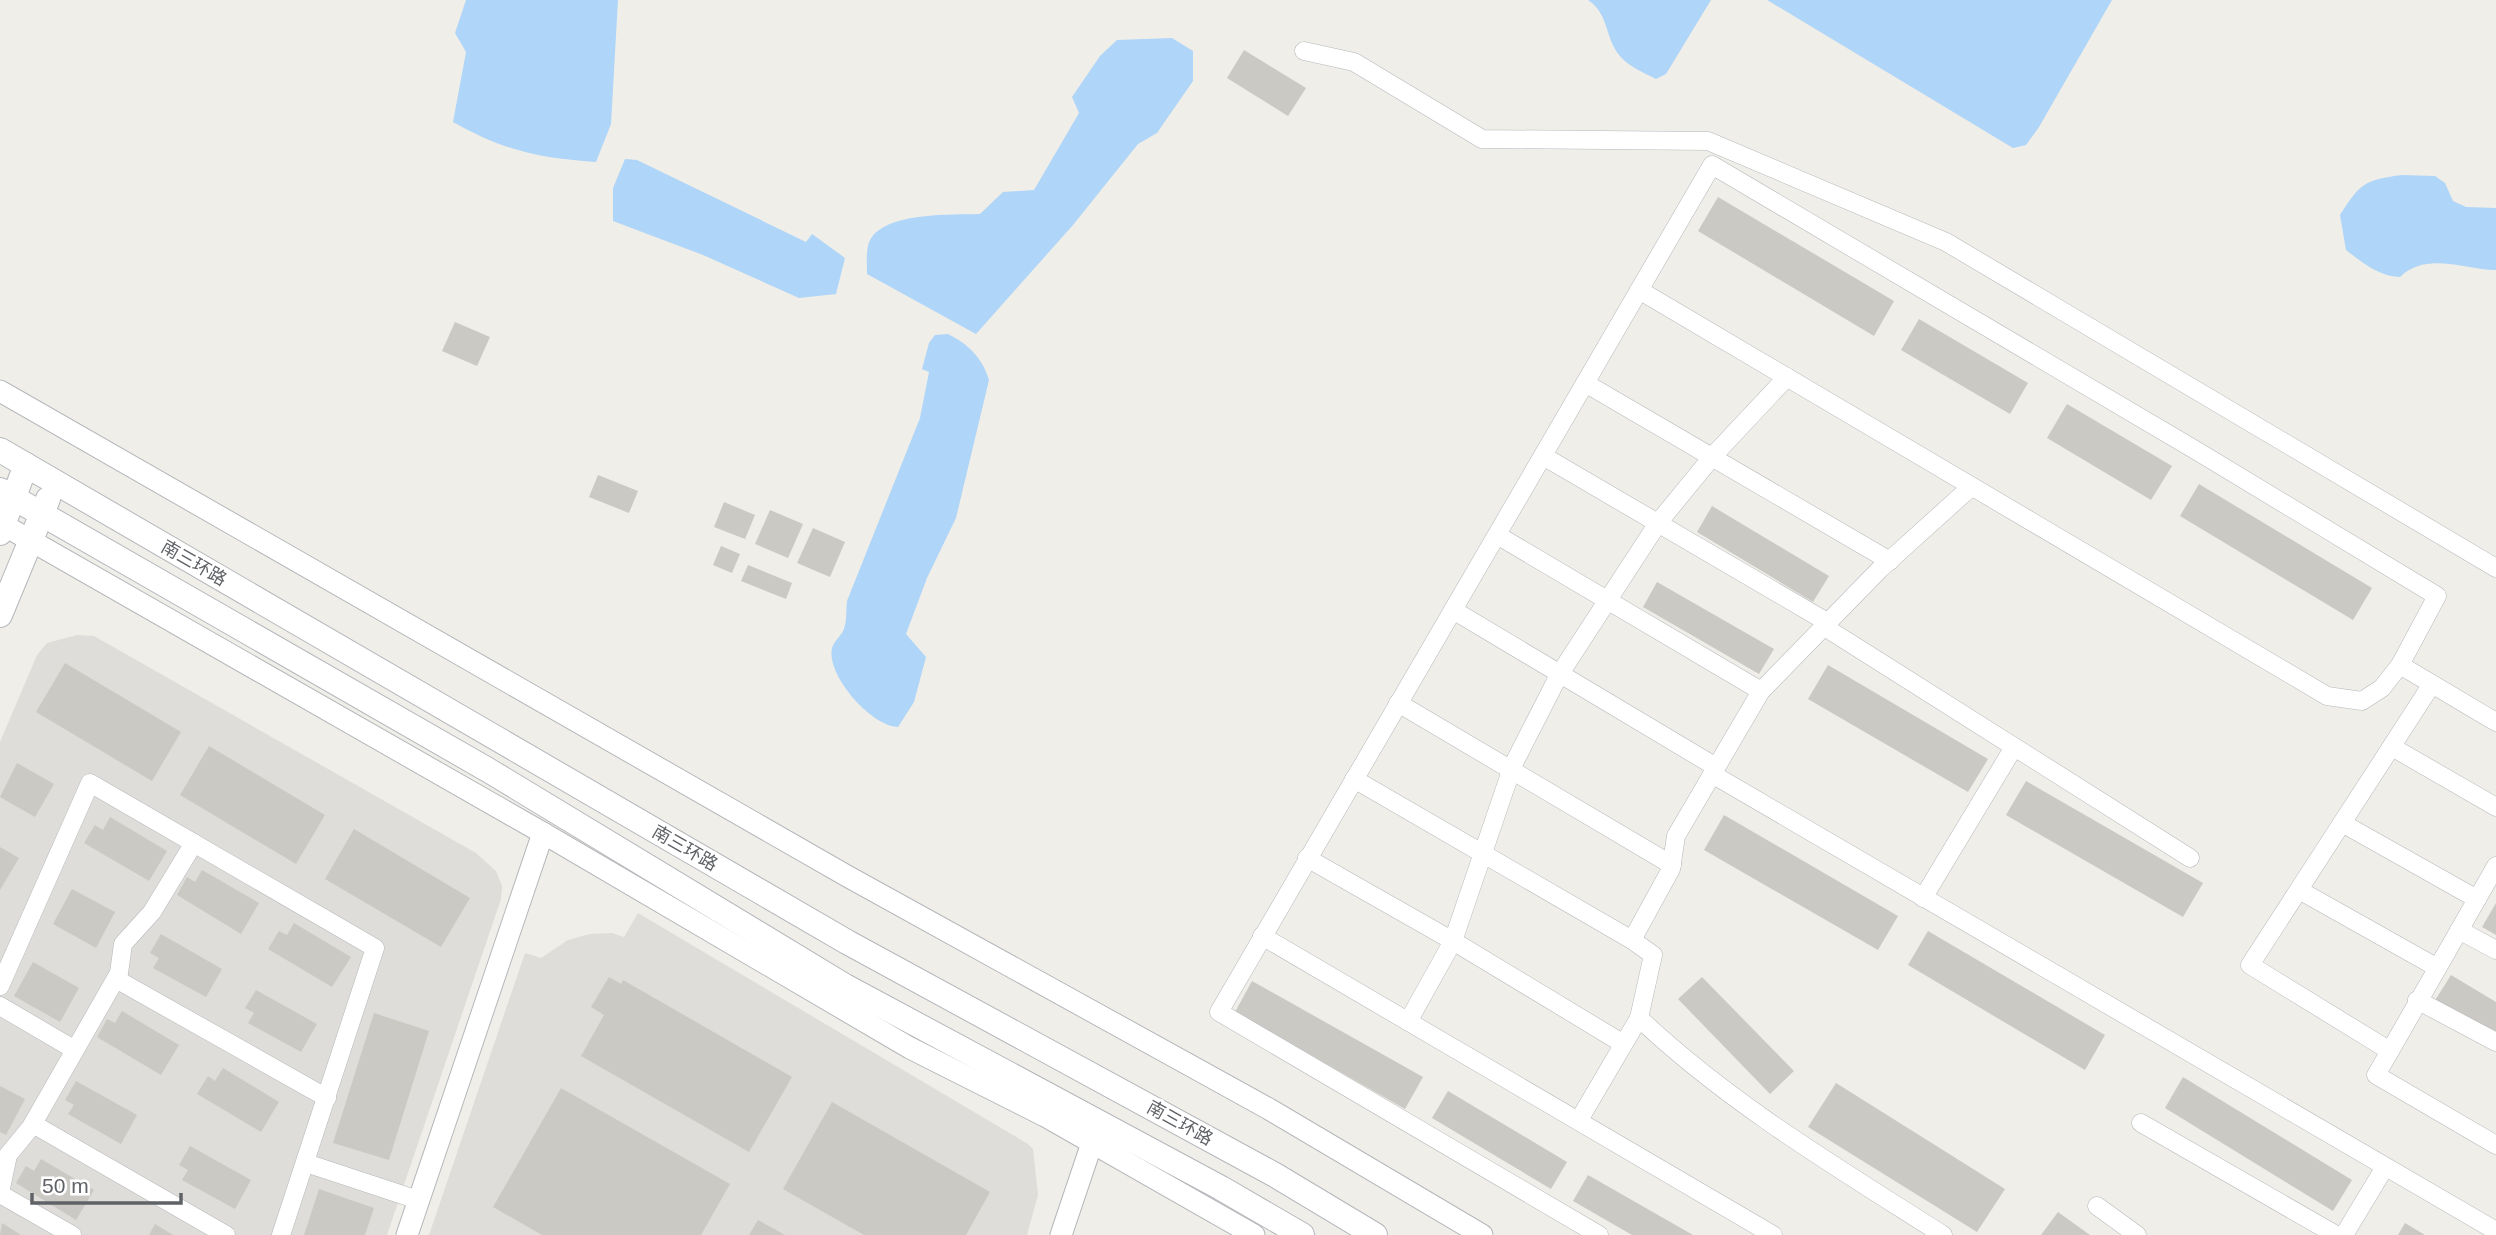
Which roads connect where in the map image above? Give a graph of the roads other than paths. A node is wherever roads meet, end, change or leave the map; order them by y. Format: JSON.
{"nodes":[{"id":1,"x":1304,"y":51,"type":"dead end"},
{"id":2,"x":1639,"y":290,"type":"junction"},
{"id":3,"x":1787,"y":377,"type":"junction"},
{"id":4,"x":1585,"y":383,"type":"junction"},
{"id":5,"x":0,"y":391,"type":"edge"},
{"id":6,"x":0,"y":450,"type":"edge"},
{"id":7,"x":1543,"y":456,"type":"junction"},
{"id":8,"x":1712,"y":457,"type":"junction"},
{"id":9,"x":26,"y":465,"type":"junction"},
{"id":10,"x":56,"y":482,"type":"junction"},
{"id":11,"x":1972,"y":486,"type":"junction"},
{"id":12,"x":7,"y":494,"type":"edge"},
{"id":13,"x":42,"y":514,"type":"junction"},
{"id":14,"x":1658,"y":523,"type":"junction"},
{"id":15,"x":1,"y":527,"type":"edge"},
{"id":16,"x":1497,"y":535,"type":"junction"},
{"id":17,"x":31,"y":541,"type":"junction"},
{"id":18,"x":1890,"y":561,"type":"junction"},
{"id":19,"x":2496,"y":568,"type":"edge"},
{"id":20,"x":1606,"y":599,"type":"junction"},
{"id":21,"x":1453,"y":610,"type":"junction"},
{"id":22,"x":0,"y":615,"type":"edge"},
{"id":23,"x":1825,"y":624,"type":"junction"},
{"id":24,"x":2400,"y":665,"type":"junction"},
{"id":25,"x":1559,"y":674,"type":"junction"},
{"id":26,"x":2432,"y":684,"type":"junction"},
{"id":27,"x":1761,"y":691,"type":"junction"},
{"id":28,"x":1398,"y":703,"type":"junction"},
{"id":29,"x":2496,"y":722,"type":"edge"},
{"id":30,"x":2014,"y":747,"type":"junction"},
{"id":31,"x":2392,"y":747,"type":"junction"},
{"id":32,"x":1511,"y":770,"type":"junction"},
{"id":33,"x":1714,"y":771,"type":"junction"},
{"id":34,"x":1354,"y":779,"type":"junction"},
{"id":35,"x":2496,"y":807,"type":"edge"},
{"id":36,"x":2342,"y":823,"type":"junction"},
{"id":37,"x":543,"y":833,"type":"junction"},
{"id":38,"x":194,"y":843,"type":"junction"},
{"id":39,"x":1481,"y":852,"type":"junction"},
{"id":40,"x":1307,"y":858,"type":"junction"},
{"id":41,"x":2190,"y":858,"type":"dead end"},
{"id":42,"x":1672,"y":865,"type":"junction"},
{"id":43,"x":2496,"y":866,"type":"edge"},
{"id":44,"x":2299,"y":890,"type":"junction"},
{"id":45,"x":1923,"y":898,"type":"junction"},
{"id":46,"x":2477,"y":899,"type":"junction"},
{"id":47,"x":2459,"y":930,"type":"junction"},
{"id":48,"x":1262,"y":936,"type":"junction"},
{"id":49,"x":1632,"y":940,"type":"junction"},
{"id":50,"x":1453,"y":941,"type":"junction"},
{"id":51,"x":2496,"y":950,"type":"edge"},
{"id":52,"x":2436,"y":967,"type":"junction"},
{"id":53,"x":116,"y":979,"type":"junction"},
{"id":54,"x":0,"y":986,"type":"edge"},
{"id":55,"x":2417,"y":1000,"type":"junction"},
{"id":56,"x":0,"y":1006,"type":"edge"},
{"id":57,"x":1639,"y":1018,"type":"junction"},
{"id":58,"x":1409,"y":1020,"type":"junction"},
{"id":59,"x":2496,"y":1042,"type":"edge"},
{"id":60,"x":1622,"y":1044,"type":"junction"},
{"id":61,"x":75,"y":1050,"type":"junction"},
{"id":62,"x":2390,"y":1051,"type":"junction"},
{"id":63,"x":327,"y":1098,"type":"junction"},
{"id":64,"x":1579,"y":1121,"type":"junction"},
{"id":65,"x":2141,"y":1123,"type":"dead end"},
{"id":66,"x":33,"y":1124,"type":"junction"},
{"id":67,"x":1091,"y":1143,"type":"junction"},
{"id":68,"x":2496,"y":1145,"type":"edge"},
{"id":69,"x":306,"y":1163,"type":"junction"},
{"id":70,"x":2385,"y":1167,"type":"junction"},
{"id":71,"x":0,"y":1194,"type":"edge"},
{"id":72,"x":418,"y":1200,"type":"junction"},
{"id":73,"x":2097,"y":1206,"type":"dead end"},
{"id":74,"x":2496,"y":1231,"type":"edge"},
{"id":75,"x":72,"y":1235,"type":"edge"},
{"id":76,"x":226,"y":1235,"type":"edge"},
{"id":77,"x":281,"y":1235,"type":"edge"},
{"id":78,"x":407,"y":1235,"type":"edge"},
{"id":79,"x":1061,"y":1235,"type":"edge"},
{"id":80,"x":1254,"y":1235,"type":"edge"},
{"id":81,"x":1302,"y":1235,"type":"edge"},
{"id":82,"x":1375,"y":1235,"type":"edge"},
{"id":83,"x":1482,"y":1235,"type":"edge"},
{"id":84,"x":1599,"y":1235,"type":"edge"},
{"id":85,"x":1773,"y":1235,"type":"edge"},
{"id":86,"x":1943,"y":1235,"type":"edge"},
{"id":87,"x":2137,"y":1235,"type":"edge"},
{"id":88,"x":2336,"y":1235,"type":"edge"},
{"id":89,"x":2344,"y":1235,"type":"edge"}],
"edges":[{"from":1,"to":19,"type":"street"},
{"from":2,"to":3,"type":"street"},
{"from":2,"to":4,"type":"street"},
{"from":2,"to":24,"type":"street"},
{"from":3,"to":8,"type":"street"},
{"from":3,"to":11,"type":"street"},
{"from":4,"to":7,"type":"street"},
{"from":4,"to":8,"type":"street"},
{"from":5,"to":83,"type":"street"},
{"from":6,"to":9,"type":"main road","name":"南三环路"},
{"from":7,"to":14,"type":"street"},
{"from":7,"to":16,"type":"street"},
{"from":8,"to":14,"type":"street"},
{"from":8,"to":18,"type":"street"},
{"from":9,"to":10,"type":"main road","name":"南三环路"},
{"from":9,"to":12,"type":"main road"},
{"from":10,"to":13,"type":"main road"},
{"from":10,"to":82,"type":"main road","name":"南三环路"},
{"from":11,"to":18,"type":"street"},
{"from":11,"to":24,"type":"street"},
{"from":12,"to":13,"type":"main road","name":"南三环路"},
{"from":12,"to":15,"type":"main road"},
{"from":13,"to":17,"type":"main road"},
{"from":13,"to":81,"type":"main road","name":"南三环路"},
{"from":14,"to":20,"type":"street"},
{"from":14,"to":23,"type":"street"},
{"from":15,"to":17,"type":"street"},
{"from":16,"to":20,"type":"street"},
{"from":16,"to":21,"type":"street"},
{"from":17,"to":22,"type":"main road"},
{"from":17,"to":37,"type":"street"},
{"from":18,"to":23,"type":"street"},
{"from":20,"to":25,"type":"street"},
{"from":20,"to":27,"type":"street"},
{"from":21,"to":25,"type":"street"},
{"from":21,"to":28,"type":"street"},
{"from":23,"to":27,"type":"street"},
{"from":23,"to":30,"type":"street"},
{"from":24,"to":26,"type":"street"},
{"from":25,"to":32,"type":"street"},
{"from":25,"to":33,"type":"street"},
{"from":26,"to":29,"type":"street"},
{"from":26,"to":31,"type":"street"},
{"from":27,"to":33,"type":"street"},
{"from":28,"to":32,"type":"street"},
{"from":28,"to":34,"type":"street"},
{"from":30,"to":41,"type":"street"},
{"from":30,"to":45,"type":"street"},
{"from":31,"to":35,"type":"street"},
{"from":31,"to":36,"type":"street"},
{"from":32,"to":39,"type":"street"},
{"from":32,"to":42,"type":"street"},
{"from":33,"to":42,"type":"street"},
{"from":33,"to":45,"type":"street"},
{"from":34,"to":39,"type":"street"},
{"from":34,"to":40,"type":"street"},
{"from":36,"to":44,"type":"street"},
{"from":36,"to":46,"type":"street"},
{"from":37,"to":67,"type":"street"},
{"from":37,"to":72,"type":"street"},
{"from":38,"to":53,"type":"street"},
{"from":38,"to":54,"type":"street"},
{"from":38,"to":63,"type":"street"},
{"from":39,"to":49,"type":"street"},
{"from":39,"to":50,"type":"street"},
{"from":40,"to":48,"type":"street"},
{"from":40,"to":50,"type":"street"},
{"from":42,"to":49,"type":"street"},
{"from":43,"to":46,"type":"street"},
{"from":44,"to":52,"type":"street"},
{"from":44,"to":62,"type":"street"},
{"from":45,"to":70,"type":"street"},
{"from":46,"to":47,"type":"street"},
{"from":47,"to":51,"type":"street"},
{"from":47,"to":52,"type":"street"},
{"from":48,"to":58,"type":"street"},
{"from":48,"to":84,"type":"street"},
{"from":49,"to":57,"type":"street"},
{"from":50,"to":58,"type":"street"},
{"from":50,"to":60,"type":"street"},
{"from":52,"to":55,"type":"street"},
{"from":53,"to":61,"type":"street"},
{"from":53,"to":63,"type":"street"},
{"from":55,"to":59,"type":"street"},
{"from":55,"to":62,"type":"street"},
{"from":56,"to":61,"type":"street"},
{"from":57,"to":60,"type":"street"},
{"from":57,"to":86,"type":"street"},
{"from":58,"to":64,"type":"street"},
{"from":60,"to":64,"type":"street"},
{"from":61,"to":66,"type":"street"},
{"from":62,"to":68,"type":"street"},
{"from":63,"to":69,"type":"street"},
{"from":64,"to":85,"type":"street"},
{"from":65,"to":88,"type":"street"},
{"from":66,"to":71,"type":"street"},
{"from":66,"to":76,"type":"street"},
{"from":67,"to":79,"type":"street"},
{"from":67,"to":80,"type":"street"},
{"from":69,"to":72,"type":"street"},
{"from":69,"to":77,"type":"street"},
{"from":70,"to":74,"type":"street"},
{"from":70,"to":89,"type":"street"},
{"from":71,"to":75,"type":"street"},
{"from":72,"to":78,"type":"street"},
{"from":73,"to":87,"type":"street"}]}
